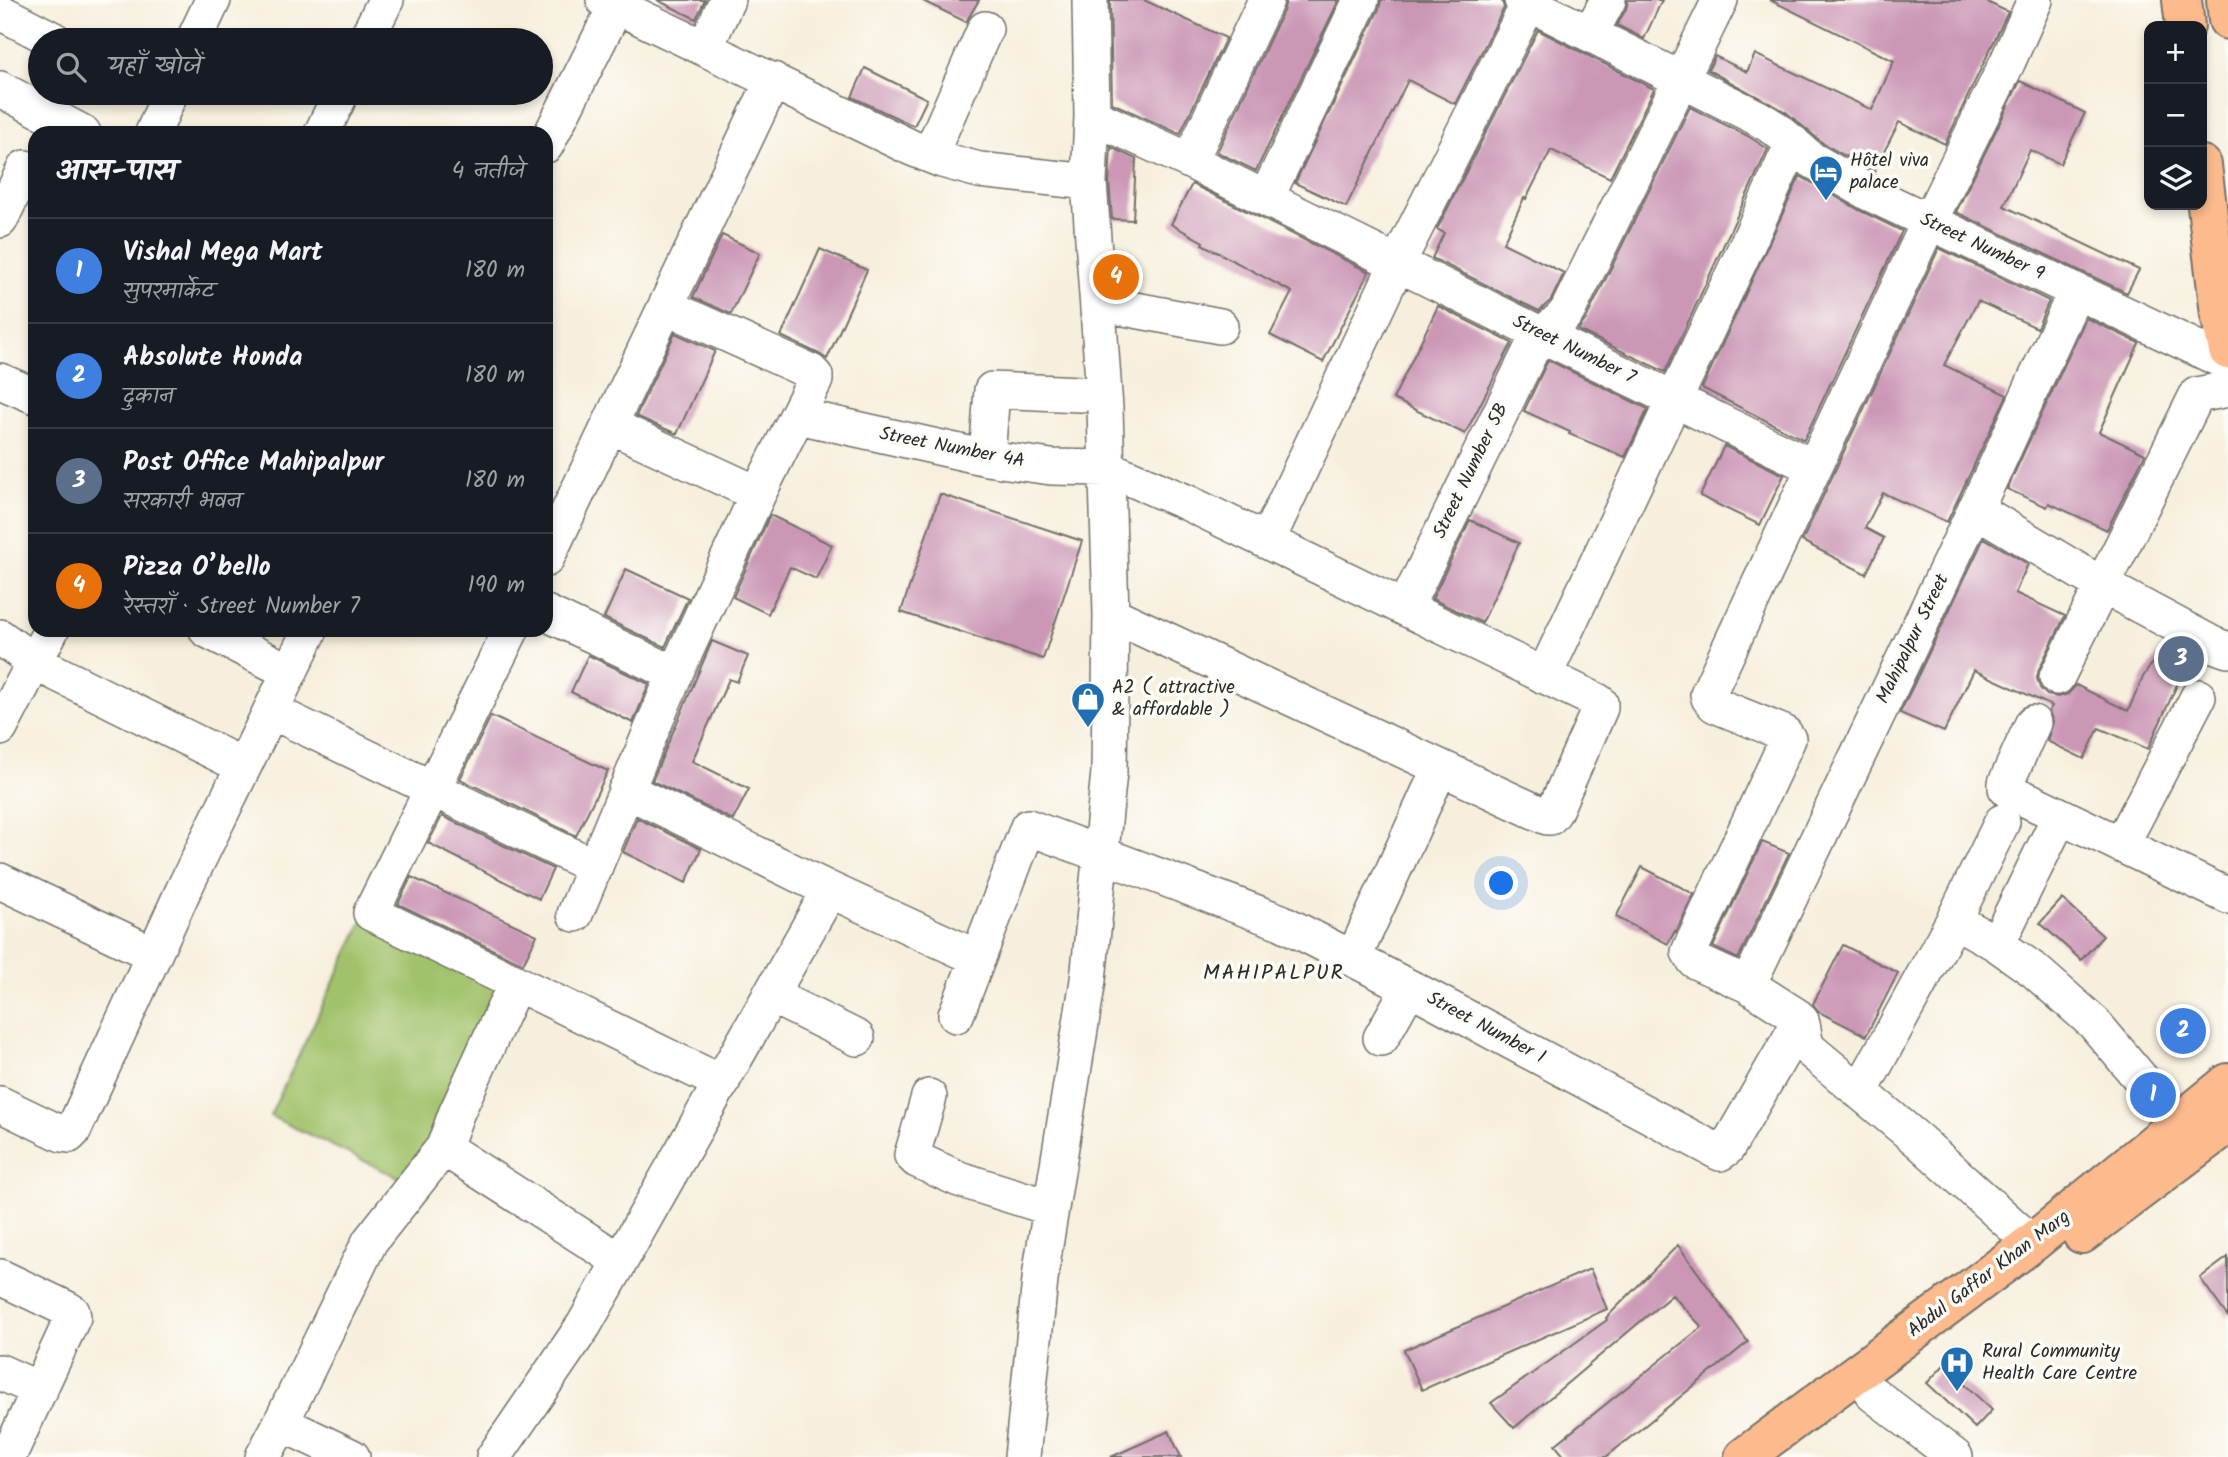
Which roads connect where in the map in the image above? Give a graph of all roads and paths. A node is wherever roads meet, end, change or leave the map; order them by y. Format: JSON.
{"nodes":[{"id":1,"x":213,"y":0,"type":"edge"},
{"id":2,"x":386,"y":0,"type":"edge"},
{"id":3,"x":727,"y":0,"type":"edge"},
{"id":4,"x":1266,"y":0,"type":"edge"},
{"id":5,"x":1361,"y":0,"type":"edge"},
{"id":6,"x":1608,"y":0,"type":"edge"},
{"id":7,"x":1720,"y":0,"type":"edge"},
{"id":8,"x":2035,"y":0,"type":"edge"},
{"id":9,"x":2182,"y":0,"type":"edge"},
{"id":10,"x":2226,"y":0,"type":"edge"},
{"id":11,"x":1086,"y":2,"type":"edge"},
{"id":12,"x":1525,"y":2,"type":"edge"},
{"id":13,"x":610,"y":3,"type":"edge"},
{"id":14,"x":0,"y":12,"type":"edge"},
{"id":15,"x":2228,"y":19,"type":"edge"},
{"id":16,"x":2184,"y":21,"type":"edge"},
{"id":17,"x":31,"y":28,"type":"edge"},
{"id":18,"x":200,"y":28,"type":"edge"},
{"id":19,"x":372,"y":28,"type":"edge"},
{"id":20,"x":985,"y":29,"type":"dead end"},
{"id":21,"x":1590,"y":34,"type":"junction"},
{"id":22,"x":705,"y":48,"type":"junction"},
{"id":23,"x":1681,"y":79,"type":"junction"},
{"id":24,"x":773,"y":80,"type":"junction"},
{"id":25,"x":0,"y":89,"type":"edge"},
{"id":26,"x":28,"y":104,"type":"edge"},
{"id":27,"x":30,"y":105,"type":"edge"},
{"id":28,"x":161,"y":105,"type":"edge"},
{"id":29,"x":335,"y":105,"type":"edge"},
{"id":30,"x":1092,"y":116,"type":"junction"},
{"id":31,"x":70,"y":126,"type":"edge"},
{"id":32,"x":155,"y":126,"type":"edge"},
{"id":33,"x":325,"y":126,"type":"edge"},
{"id":34,"x":553,"y":129,"type":"edge"},
{"id":35,"x":1793,"y":143,"type":"junction"},
{"id":36,"x":930,"y":155,"type":"junction"},
{"id":37,"x":1190,"y":160,"type":"junction"},
{"id":38,"x":20,"y":165,"type":"edge"},
{"id":39,"x":1089,"y":182,"type":"junction"},
{"id":40,"x":1266,"y":198,"type":"junction"},
{"id":41,"x":2207,"y":206,"type":"edge"},
{"id":42,"x":0,"y":220,"type":"edge"},
{"id":43,"x":1929,"y":222,"type":"junction"},
{"id":44,"x":1397,"y":264,"type":"junction"},
{"id":45,"x":2076,"y":291,"type":"junction"},
{"id":46,"x":1098,"y":303,"type":"junction"},
{"id":47,"x":667,"y":307,"type":"junction"},
{"id":48,"x":1220,"y":326,"type":"dead end"},
{"id":49,"x":1540,"y":334,"type":"junction"},
{"id":50,"x":2228,"y":350,"type":"edge"},
{"id":51,"x":2228,"y":363,"type":"edge"},
{"id":52,"x":0,"y":381,"type":"edge"},
{"id":53,"x":2228,"y":388,"type":"edge"},
{"id":54,"x":28,"y":393,"type":"edge"},
{"id":55,"x":1081,"y":394,"type":"dead end"},
{"id":56,"x":1675,"y":398,"type":"junction"},
{"id":57,"x":798,"y":416,"type":"junction"},
{"id":58,"x":611,"y":426,"type":"junction"},
{"id":59,"x":987,"y":458,"type":"junction"},
{"id":60,"x":1813,"y":467,"type":"junction"},
{"id":61,"x":1107,"y":468,"type":"junction"},
{"id":62,"x":758,"y":494,"type":"junction"},
{"id":63,"x":1975,"y":509,"type":"junction"},
{"id":64,"x":1267,"y":541,"type":"junction"},
{"id":65,"x":553,"y":545,"type":"edge"},
{"id":66,"x":2102,"y":586,"type":"junction"},
{"id":67,"x":1405,"y":608,"type":"junction"},
{"id":68,"x":1111,"y":614,"type":"junction"},
{"id":69,"x":553,"y":616,"type":"edge"},
{"id":70,"x":47,"y":637,"type":"edge"},
{"id":71,"x":221,"y":637,"type":"edge"},
{"id":72,"x":307,"y":637,"type":"edge"},
{"id":73,"x":508,"y":637,"type":"edge"},
{"id":74,"x":0,"y":638,"type":"edge"},
{"id":75,"x":2228,"y":650,"type":"edge"},
{"id":76,"x":34,"y":662,"type":"junction"},
{"id":77,"x":290,"y":672,"type":"junction"},
{"id":78,"x":675,"y":674,"type":"junction"},
{"id":79,"x":1544,"y":676,"type":"junction"},
{"id":80,"x":2057,"y":677,"type":"dead end"},
{"id":81,"x":2198,"y":697,"type":"dead end"},
{"id":82,"x":271,"y":711,"type":"junction"},
{"id":83,"x":2033,"y":723,"type":"dead end"},
{"id":84,"x":0,"y":728,"type":"edge"},
{"id":85,"x":243,"y":766,"type":"junction"},
{"id":86,"x":1440,"y":768,"type":"junction"},
{"id":87,"x":433,"y":790,"type":"junction"},
{"id":88,"x":626,"y":790,"type":"junction"},
{"id":89,"x":2060,"y":816,"type":"junction"},
{"id":90,"x":2002,"y":822,"type":"dead end"},
{"id":91,"x":2120,"y":845,"type":"junction"},
{"id":92,"x":1101,"y":855,"type":"junction"},
{"id":93,"x":595,"y":867,"type":"junction"},
{"id":94,"x":0,"y":881,"type":"edge"},
{"id":95,"x":830,"y":890,"type":"junction"},
{"id":96,"x":2228,"y":896,"type":"edge"},
{"id":97,"x":575,"y":914,"type":"dead end"},
{"id":98,"x":1954,"y":920,"type":"junction"},
{"id":99,"x":1997,"y":944,"type":"junction"},
{"id":100,"x":153,"y":954,"type":"junction"},
{"id":101,"x":978,"y":958,"type":"junction"},
{"id":102,"x":1353,"y":959,"type":"junction"},
{"id":103,"x":516,"y":983,"type":"junction"},
{"id":104,"x":1748,"y":985,"type":"junction"},
{"id":105,"x":1409,"y":988,"type":"junction"},
{"id":106,"x":770,"y":995,"type":"junction"},
{"id":107,"x":956,"y":1016,"type":"dead end"},
{"id":108,"x":1801,"y":1020,"type":"junction"},
{"id":109,"x":857,"y":1038,"type":"dead end"},
{"id":110,"x":1381,"y":1038,"type":"dead end"},
{"id":111,"x":722,"y":1083,"type":"junction"},
{"id":112,"x":1860,"y":1092,"type":"junction"},
{"id":113,"x":2224,"y":1092,"type":"edge"},
{"id":114,"x":929,"y":1097,"type":"dead end"},
{"id":115,"x":0,"y":1104,"type":"edge"},
{"id":116,"x":2178,"y":1123,"type":"junction"},
{"id":117,"x":444,"y":1147,"type":"junction"},
{"id":118,"x":1051,"y":1208,"type":"junction"},
{"id":119,"x":2032,"y":1243,"type":"junction"},
{"id":120,"x":620,"y":1261,"type":"junction"},
{"id":121,"x":0,"y":1277,"type":"edge"},
{"id":122,"x":0,"y":1372,"type":"edge"},
{"id":123,"x":40,"y":1390,"type":"junction"},
{"id":124,"x":1873,"y":1394,"type":"junction"},
{"id":125,"x":280,"y":1425,"type":"junction"},
{"id":126,"x":8,"y":1457,"type":"edge"},
{"id":127,"x":263,"y":1457,"type":"edge"},
{"id":128,"x":352,"y":1457,"type":"edge"},
{"id":129,"x":494,"y":1457,"type":"edge"},
{"id":130,"x":1022,"y":1457,"type":"edge"},
{"id":131,"x":1744,"y":1457,"type":"edge"},
{"id":132,"x":1786,"y":1457,"type":"edge"},
{"id":133,"x":1955,"y":1457,"type":"edge"}],
"edges":[{"from":1,"to":18,"type":"street"},
{"from":2,"to":19,"type":"street"},
{"from":3,"to":22,"type":"street"},
{"from":4,"to":37,"type":"street"},
{"from":5,"to":40,"type":"street"},
{"from":6,"to":21,"type":"street"},
{"from":7,"to":23,"type":"street"},
{"from":8,"to":43,"type":"street"},
{"from":9,"to":16,"type":"main road"},
{"from":10,"to":15,"type":"main road"},
{"from":11,"to":30,"type":"street"},
{"from":12,"to":21,"type":"street","name":"Street Number 9"},
{"from":12,"to":44,"type":"street"},
{"from":13,"to":22,"type":"street"},
{"from":13,"to":34,"type":"street"},
{"from":14,"to":17,"type":"street"},
{"from":20,"to":36,"type":"street"},
{"from":21,"to":23,"type":"street","name":"Street Number 9"},
{"from":22,"to":24,"type":"street"},
{"from":23,"to":35,"type":"street","name":"Street Number 9"},
{"from":23,"to":49,"type":"street"},
{"from":24,"to":36,"type":"street"},
{"from":24,"to":47,"type":"street"},
{"from":25,"to":26,"type":"street"},
{"from":27,"to":31,"type":"street"},
{"from":28,"to":32,"type":"street"},
{"from":29,"to":33,"type":"street"},
{"from":30,"to":37,"type":"street","name":"Street Number 7"},
{"from":30,"to":39,"type":"street"},
{"from":35,"to":43,"type":"street","name":"Street Number 9"},
{"from":35,"to":56,"type":"street"},
{"from":36,"to":39,"type":"street"},
{"from":37,"to":40,"type":"street","name":"Street Number 7"},
{"from":38,"to":42,"type":"street"},
{"from":39,"to":46,"type":"street"},
{"from":40,"to":44,"type":"street","name":"Street Number 7"},
{"from":41,"to":50,"type":"main road"},
{"from":43,"to":45,"type":"street","name":"Street Number 9"},
{"from":43,"to":60,"type":"street"},
{"from":44,"to":49,"type":"street","name":"Street Number 7"},
{"from":44,"to":64,"type":"street"},
{"from":45,"to":51,"type":"street","name":"Street Number 9"},
{"from":45,"to":63,"type":"street","name":"Mahipalpur Street"},
{"from":46,"to":48,"type":"street"},
{"from":46,"to":61,"type":"street"},
{"from":47,"to":57,"type":"street"},
{"from":47,"to":58,"type":"street"},
{"from":49,"to":56,"type":"street","name":"Street Number 7"},
{"from":49,"to":67,"type":"street","name":"Street Number 5B"},
{"from":52,"to":54,"type":"street"},
{"from":53,"to":66,"type":"street"},
{"from":55,"to":59,"type":"street"},
{"from":56,"to":60,"type":"street","name":"Street Number 7"},
{"from":56,"to":79,"type":"street"},
{"from":57,"to":59,"type":"street","name":"Street Number 4A"},
{"from":57,"to":62,"type":"street"},
{"from":58,"to":62,"type":"street"},
{"from":58,"to":65,"type":"street"},
{"from":59,"to":61,"type":"street","name":"Street Number 4A"},
{"from":60,"to":104,"type":"street"},
{"from":61,"to":64,"type":"street"},
{"from":61,"to":68,"type":"street"},
{"from":62,"to":78,"type":"street"},
{"from":63,"to":66,"type":"street"},
{"from":63,"to":104,"type":"street","name":"Mahipalpur Street"},
{"from":64,"to":67,"type":"street"},
{"from":66,"to":75,"type":"street"},
{"from":66,"to":80,"type":"street"},
{"from":67,"to":79,"type":"street"},
{"from":68,"to":86,"type":"street"},
{"from":68,"to":92,"type":"street"},
{"from":69,"to":78,"type":"street"},
{"from":70,"to":76,"type":"street"},
{"from":71,"to":77,"type":"street"},
{"from":72,"to":77,"type":"street"},
{"from":73,"to":87,"type":"street"},
{"from":74,"to":76,"type":"street"},
{"from":76,"to":84,"type":"street"},
{"from":76,"to":85,"type":"street"},
{"from":77,"to":82,"type":"street"},
{"from":78,"to":88,"type":"street"},
{"from":79,"to":86,"type":"street"},
{"from":81,"to":91,"type":"street"},
{"from":82,"to":85,"type":"street"},
{"from":82,"to":87,"type":"street"},
{"from":83,"to":89,"type":"street"},
{"from":85,"to":100,"type":"street"},
{"from":86,"to":102,"type":"street"},
{"from":87,"to":93,"type":"street"},
{"from":87,"to":103,"type":"street"},
{"from":88,"to":93,"type":"street"},
{"from":88,"to":95,"type":"street"},
{"from":89,"to":91,"type":"street"},
{"from":89,"to":99,"type":"street"},
{"from":90,"to":98,"type":"street"},
{"from":91,"to":96,"type":"street"},
{"from":92,"to":101,"type":"street","name":"Street Number 1"},
{"from":92,"to":102,"type":"street","name":"Street Number 1"},
{"from":92,"to":118,"type":"street"},
{"from":93,"to":97,"type":"street"},
{"from":94,"to":100,"type":"street"},
{"from":95,"to":101,"type":"street"},
{"from":95,"to":106,"type":"street"},
{"from":98,"to":99,"type":"street"},
{"from":98,"to":112,"type":"street"},
{"from":99,"to":116,"type":"street"},
{"from":100,"to":115,"type":"street"},
{"from":101,"to":107,"type":"street"},
{"from":102,"to":105,"type":"street","name":"Street Number 1"},
{"from":103,"to":111,"type":"street"},
{"from":103,"to":117,"type":"street"},
{"from":104,"to":108,"type":"street"},
{"from":105,"to":108,"type":"street","name":"Street Number 1"},
{"from":105,"to":110,"type":"street"},
{"from":106,"to":109,"type":"street"},
{"from":106,"to":111,"type":"street"},
{"from":108,"to":112,"type":"street"},
{"from":111,"to":120,"type":"street"},
{"from":112,"to":119,"type":"street"},
{"from":113,"to":116,"type":"main road","name":"Abdul Gaffar Khan Marg"},
{"from":113,"to":124,"type":"main road","name":"Abdul Gaffar Khan Marg"},
{"from":114,"to":118,"type":"street"},
{"from":116,"to":119,"type":"main road","name":"Abdul Gaffar Khan Marg"},
{"from":117,"to":120,"type":"street"},
{"from":117,"to":125,"type":"street"},
{"from":118,"to":130,"type":"street"},
{"from":119,"to":131,"type":"main road","name":"Abdul Gaffar Khan Marg"},
{"from":120,"to":129,"type":"street"},
{"from":121,"to":123,"type":"street"},
{"from":122,"to":123,"type":"street"},
{"from":123,"to":126,"type":"street"},
{"from":124,"to":132,"type":"main road","name":"Abdul Gaffar Khan Marg"},
{"from":124,"to":133,"type":"street"},
{"from":125,"to":127,"type":"street"},
{"from":125,"to":128,"type":"street"}]}
